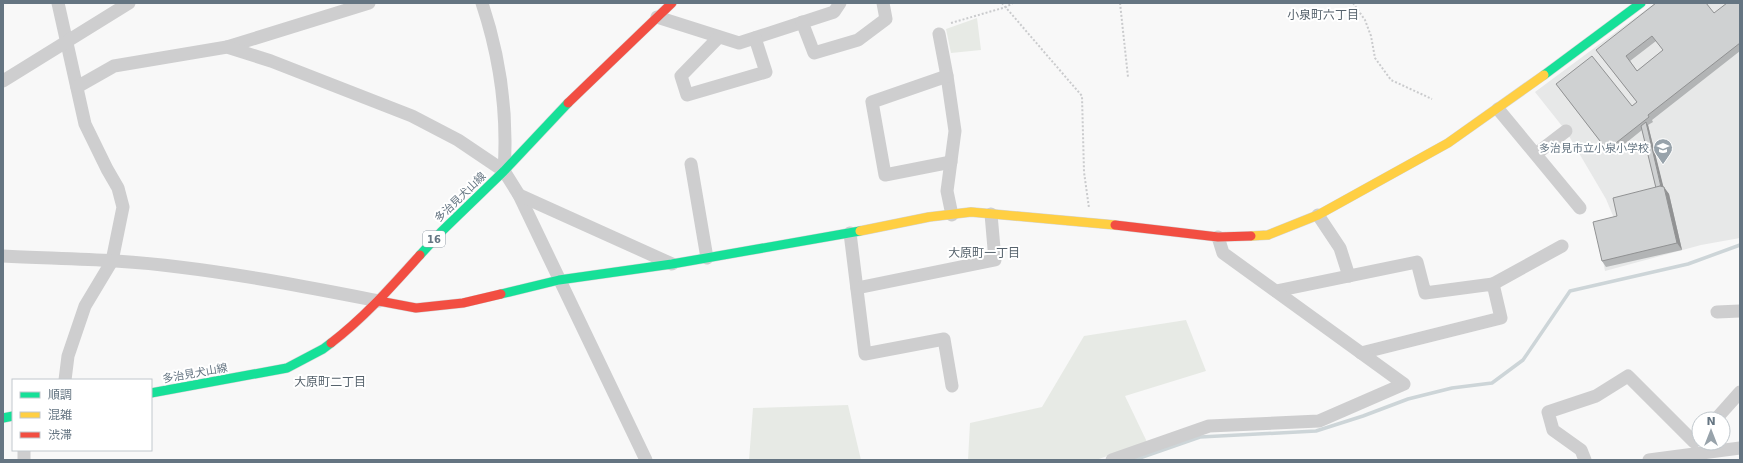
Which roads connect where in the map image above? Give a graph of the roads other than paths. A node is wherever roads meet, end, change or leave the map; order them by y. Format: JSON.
{"nodes":[{"id":1,"x":58,"y":3,"type":"edge"},
{"id":2,"x":129,"y":3,"type":"edge"},
{"id":3,"x":369,"y":3,"type":"edge"},
{"id":4,"x":482,"y":3,"type":"edge"},
{"id":5,"x":672,"y":3,"type":"edge"},
{"id":6,"x":840,"y":3,"type":"edge"},
{"id":7,"x":883,"y":3,"type":"edge"},
{"id":8,"x":1641,"y":3,"type":"edge"},
{"id":9,"x":657,"y":17,"type":"junction"},
{"id":10,"x":802,"y":22,"type":"junction"},
{"id":11,"x":939,"y":34,"type":"dead end"},
{"id":12,"x":719,"y":37,"type":"junction"},
{"id":13,"x":755,"y":38,"type":"junction"},
{"id":14,"x":67,"y":42,"type":"junction"},
{"id":15,"x":227,"y":47,"type":"junction"},
{"id":16,"x":947,"y":76,"type":"junction"},
{"id":17,"x":3,"y":82,"type":"edge"},
{"id":18,"x":77,"y":87,"type":"junction"},
{"id":19,"x":1498,"y":109,"type":"junction"},
{"id":20,"x":1566,"y":131,"type":"dead end"},
{"id":21,"x":1536,"y":154,"type":"junction"},
{"id":22,"x":951,"y":162,"type":"junction"},
{"id":23,"x":691,"y":164,"type":"dead end"},
{"id":24,"x":504,"y":171,"type":"junction"},
{"id":25,"x":519,"y":195,"type":"junction"},
{"id":26,"x":1580,"y":208,"type":"dead end"},
{"id":27,"x":992,"y":214,"type":"junction"},
{"id":28,"x":952,"y":215,"type":"junction"},
{"id":29,"x":1318,"y":215,"type":"junction"},
{"id":30,"x":850,"y":233,"type":"junction"},
{"id":31,"x":1218,"y":237,"type":"junction"},
{"id":32,"x":1562,"y":246,"type":"dead end"},
{"id":33,"x":3,"y":256,"type":"edge"},
{"id":34,"x":707,"y":258,"type":"junction"},
{"id":35,"x":112,"y":261,"type":"junction"},
{"id":36,"x":672,"y":264,"type":"junction"},
{"id":37,"x":1349,"y":276,"type":"junction"},
{"id":38,"x":559,"y":280,"type":"junction"},
{"id":39,"x":1493,"y":284,"type":"junction"},
{"id":40,"x":857,"y":288,"type":"junction"},
{"id":41,"x":1276,"y":291,"type":"junction"},
{"id":42,"x":379,"y":301,"type":"junction"},
{"id":43,"x":1740,"y":311,"type":"edge"},
{"id":44,"x":1717,"y":312,"type":"dead end"},
{"id":45,"x":1361,"y":353,"type":"junction"},
{"id":46,"x":65,"y":379,"type":"edge"},
{"id":47,"x":952,"y":386,"type":"dead end"},
{"id":48,"x":1740,"y":392,"type":"edge"},
{"id":49,"x":152,"y":393,"type":"edge"},
{"id":50,"x":1723,"y":411,"type":"edge"},
{"id":51,"x":1691,"y":434,"type":"edge"},
{"id":52,"x":1691,"y":446,"type":"edge"},
{"id":53,"x":1740,"y":448,"type":"edge"},
{"id":54,"x":1682,"y":455,"type":"junction"},
{"id":55,"x":646,"y":460,"type":"edge"},
{"id":56,"x":1112,"y":460,"type":"edge"},
{"id":57,"x":1585,"y":460,"type":"edge"},
{"id":58,"x":1649,"y":460,"type":"edge"}],
"edges":[{"from":1,"to":14,"type":"street"},
{"from":2,"to":14,"type":"street"},
{"from":3,"to":15,"type":"street"},
{"from":4,"to":24,"type":"street"},
{"from":5,"to":9,"type":"street","name":"多治見犬山線","number":"16"},
{"from":6,"to":10,"type":"street"},
{"from":7,"to":10,"type":"street"},
{"from":8,"to":19,"type":"street"},
{"from":9,"to":12,"type":"street"},
{"from":9,"to":24,"type":"street","name":"多治見犬山線","number":"16"},
{"from":10,"to":13,"type":"street"},
{"from":11,"to":16,"type":"street"},
{"from":12,"to":13,"type":"street"},
{"from":12,"to":13,"type":"street"},
{"from":14,"to":17,"type":"street"},
{"from":14,"to":18,"type":"street"},
{"from":15,"to":18,"type":"street"},
{"from":15,"to":24,"type":"street"},
{"from":16,"to":22,"type":"street"},
{"from":16,"to":22,"type":"street"},
{"from":18,"to":35,"type":"street"},
{"from":19,"to":21,"type":"street"},
{"from":19,"to":29,"type":"street"},
{"from":20,"to":21,"type":"street"},
{"from":21,"to":26,"type":"street"},
{"from":22,"to":28,"type":"street"},
{"from":23,"to":34,"type":"street"},
{"from":24,"to":25,"type":"street"},
{"from":24,"to":42,"type":"street","name":"多治見犬山線","number":"16"},
{"from":25,"to":36,"type":"street"},
{"from":25,"to":38,"type":"street"},
{"from":27,"to":28,"type":"street"},
{"from":27,"to":31,"type":"street"},
{"from":27,"to":40,"type":"street"},
{"from":28,"to":30,"type":"street"},
{"from":29,"to":31,"type":"street"},
{"from":29,"to":37,"type":"street"},
{"from":30,"to":34,"type":"street"},
{"from":30,"to":40,"type":"street"},
{"from":31,"to":41,"type":"street"},
{"from":32,"to":39,"type":"street"},
{"from":33,"to":35,"type":"street"},
{"from":34,"to":36,"type":"street"},
{"from":35,"to":42,"type":"street"},
{"from":35,"to":46,"type":"street"},
{"from":36,"to":38,"type":"street"},
{"from":37,"to":39,"type":"street"},
{"from":37,"to":41,"type":"street"},
{"from":38,"to":42,"type":"street"},
{"from":38,"to":55,"type":"street"},
{"from":39,"to":45,"type":"street"},
{"from":40,"to":47,"type":"street"},
{"from":41,"to":45,"type":"street"},
{"from":42,"to":49,"type":"street","name":"多治見犬山線","number":"16"},
{"from":43,"to":44,"type":"street"},
{"from":45,"to":56,"type":"street"},
{"from":48,"to":50,"type":"street"},
{"from":51,"to":57,"type":"street"},
{"from":52,"to":54,"type":"street"},
{"from":53,"to":54,"type":"street"},
{"from":54,"to":58,"type":"street"}]}
